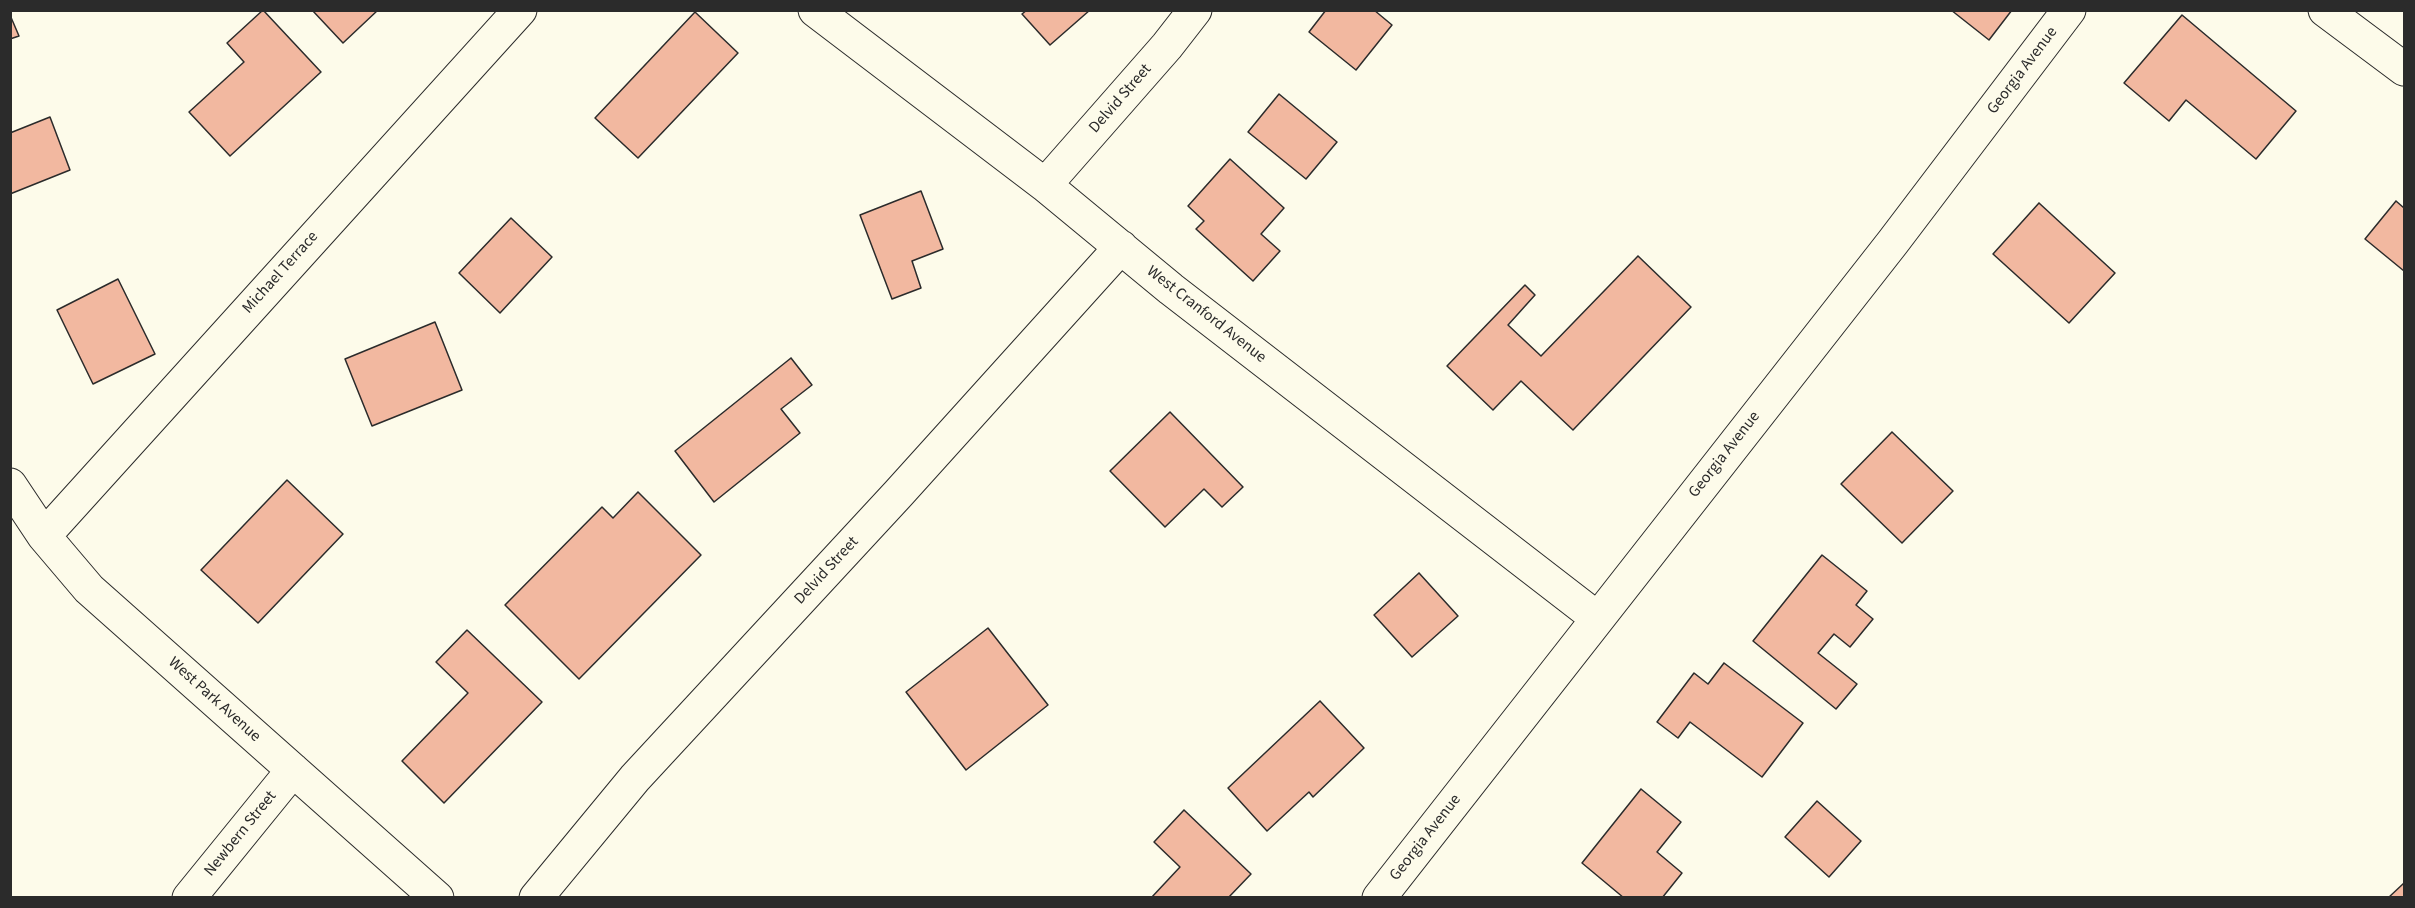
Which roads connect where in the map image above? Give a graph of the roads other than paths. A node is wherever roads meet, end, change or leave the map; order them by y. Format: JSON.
{"nodes":[{"id":1,"x":520,"y":10,"type":"edge"},
{"id":2,"x":815,"y":10,"type":"edge"},
{"id":3,"x":1195,"y":10,"type":"edge"},
{"id":4,"x":2069,"y":10,"type":"edge"},
{"id":5,"x":2325,"y":10,"type":"edge"},
{"id":6,"x":2404,"y":69,"type":"edge"},
{"id":7,"x":1046,"y":185,"type":"junction"},
{"id":8,"x":1121,"y":247,"type":"junction"},
{"id":9,"x":10,"y":485,"type":"edge"},
{"id":10,"x":44,"y":536,"type":"junction"},
{"id":11,"x":1597,"y":618,"type":"junction"},
{"id":12,"x":293,"y":770,"type":"junction"},
{"id":13,"x":189,"y":897,"type":"edge"},
{"id":14,"x":437,"y":897,"type":"edge"},
{"id":15,"x":536,"y":897,"type":"edge"},
{"id":16,"x":1379,"y":897,"type":"edge"}],
"edges":[{"from":1,"to":10,"type":"street","name":"Michael Terrace"},
{"from":2,"to":7,"type":"street","name":"West Cranford Avenue"},
{"from":3,"to":7,"type":"street","name":"Delvid Street"},
{"from":4,"to":11,"type":"street","name":"Georgia Avenue"},
{"from":5,"to":6,"type":"street"},
{"from":7,"to":8,"type":"street","name":"West Cranford Avenue"},
{"from":8,"to":11,"type":"street","name":"West Cranford Avenue"},
{"from":8,"to":15,"type":"street","name":"Delvid Street"},
{"from":9,"to":10,"type":"street","name":"West Park Avenue"},
{"from":10,"to":12,"type":"street","name":"West Park Avenue"},
{"from":11,"to":16,"type":"street","name":"Georgia Avenue"},
{"from":12,"to":13,"type":"street","name":"Newbern Street"},
{"from":12,"to":14,"type":"street","name":"West Park Avenue"}]}
